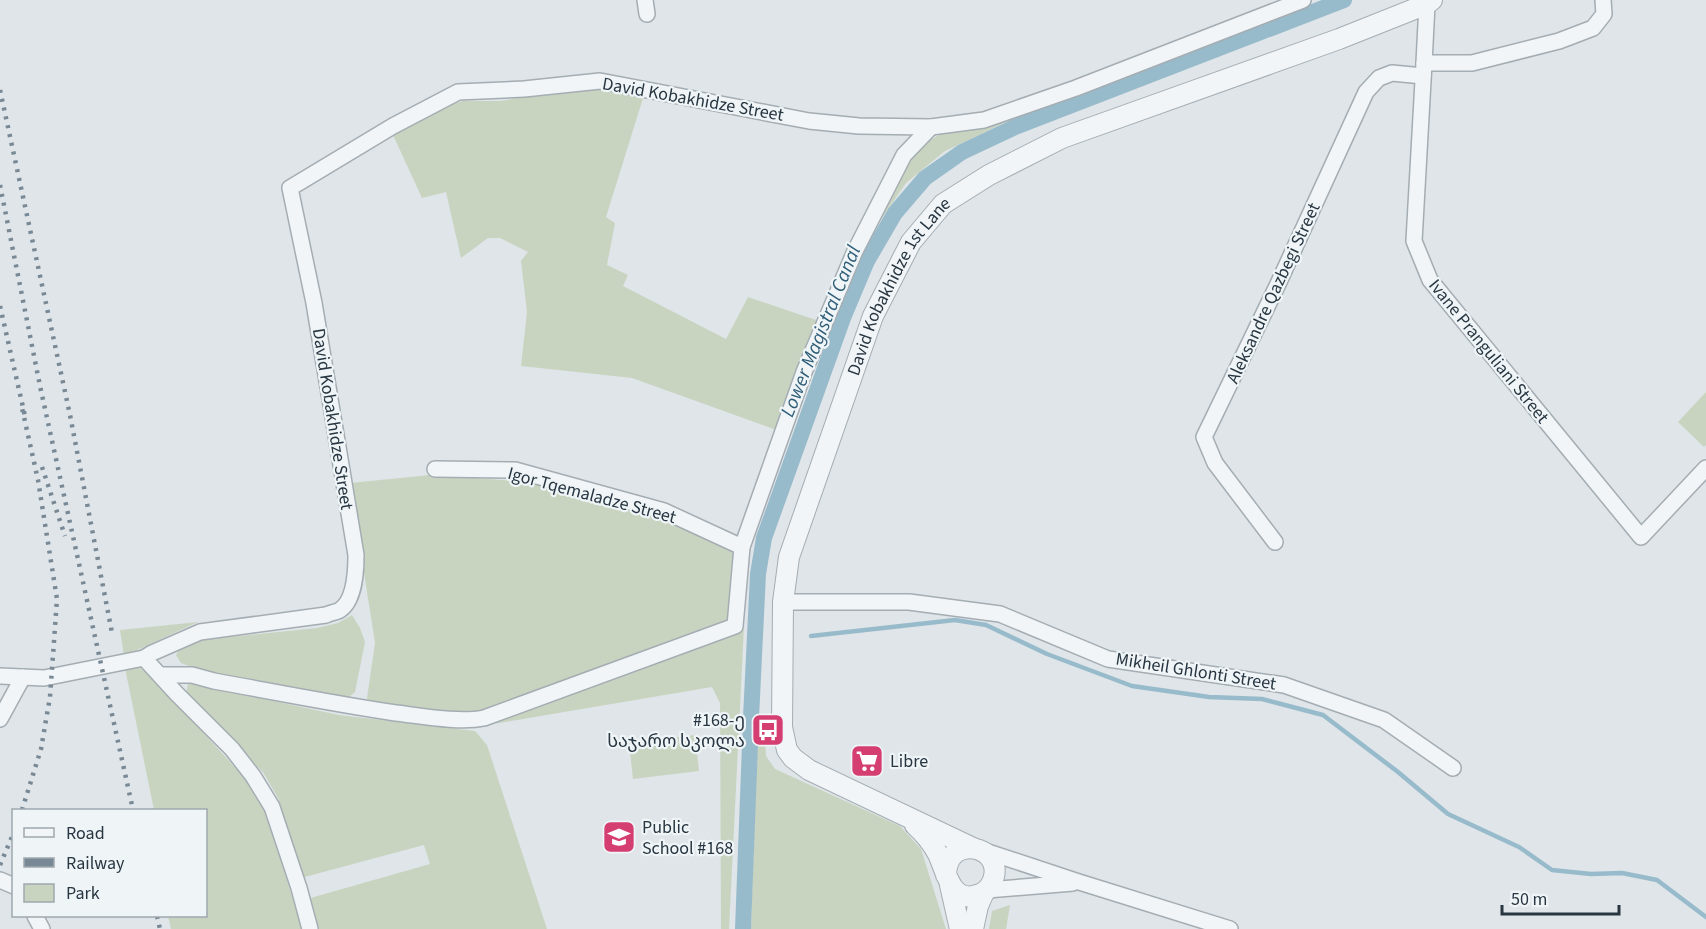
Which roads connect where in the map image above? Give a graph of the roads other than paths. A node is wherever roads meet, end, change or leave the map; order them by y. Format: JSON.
{"nodes":[{"id":1,"x":1303,"y":0,"type":"edge"},
{"id":2,"x":1603,"y":0,"type":"edge"},
{"id":3,"x":1430,"y":2,"type":"edge"},
{"id":4,"x":1424,"y":70,"type":"junction"},
{"id":5,"x":931,"y":127,"type":"junction"},
{"id":6,"x":1706,"y":468,"type":"edge"},
{"id":7,"x":435,"y":469,"type":"dead end"},
{"id":8,"x":1275,"y":542,"type":"dead end"},
{"id":9,"x":742,"y":548,"type":"junction"},
{"id":10,"x":783,"y":602,"type":"junction"},
{"id":11,"x":144,"y":658,"type":"junction"},
{"id":12,"x":160,"y":675,"type":"junction"},
{"id":13,"x":0,"y":676,"type":"edge"},
{"id":14,"x":23,"y":677,"type":"junction"},
{"id":15,"x":0,"y":718,"type":"edge"},
{"id":16,"x":1453,"y":768,"type":"dead end"},
{"id":17,"x":906,"y":817,"type":"junction"},
{"id":18,"x":977,"y":849,"type":"junction"},
{"id":19,"x":948,"y":880,"type":"junction"},
{"id":20,"x":1079,"y":882,"type":"junction"},
{"id":21,"x":986,"y":891,"type":"junction"},
{"id":22,"x":310,"y":929,"type":"edge"},
{"id":23,"x":960,"y":929,"type":"edge"},
{"id":24,"x":973,"y":929,"type":"edge"},
{"id":25,"x":1230,"y":929,"type":"edge"}],
"edges":[{"from":1,"to":5,"type":"street","name":"David Kobakhidze Street"},
{"from":2,"to":4,"type":"street"},
{"from":3,"to":4,"type":"street","name":"Ivane Pranguliani Street"},
{"from":3,"to":10,"type":"street","name":"David Kobakhidze 1st Lane"},
{"from":4,"to":6,"type":"street","name":"Ivane Pranguliani Street"},
{"from":4,"to":8,"type":"street","name":"Aleksandre Qazbegi Street"},
{"from":5,"to":9,"type":"street"},
{"from":5,"to":11,"type":"street","name":"David Kobakhidze Street"},
{"from":7,"to":9,"type":"street","name":"Igor Tqemaladze Street"},
{"from":9,"to":12,"type":"street"},
{"from":10,"to":16,"type":"street","name":"Mikheil Ghlonti Street"},
{"from":10,"to":17,"type":"street","name":"David Kobakhidze 1st Lane"},
{"from":11,"to":12,"type":"street"},
{"from":11,"to":14,"type":"street"},
{"from":12,"to":22,"type":"street"},
{"from":13,"to":14,"type":"street"},
{"from":14,"to":15,"type":"street"},
{"from":17,"to":18,"type":"street","name":"David Kobakhidze 1st Lane"},
{"from":17,"to":19,"type":"street","name":"David Kobakhidze 1st Lane"},
{"from":18,"to":19,"type":"street"},
{"from":18,"to":20,"type":"street"},
{"from":18,"to":21,"type":"street"},
{"from":19,"to":21,"type":"street"},
{"from":19,"to":23,"type":"street","name":"David Kobakhidze 1st Lane"},
{"from":20,"to":21,"type":"street"},
{"from":20,"to":25,"type":"street"},
{"from":21,"to":24,"type":"street"}]}
